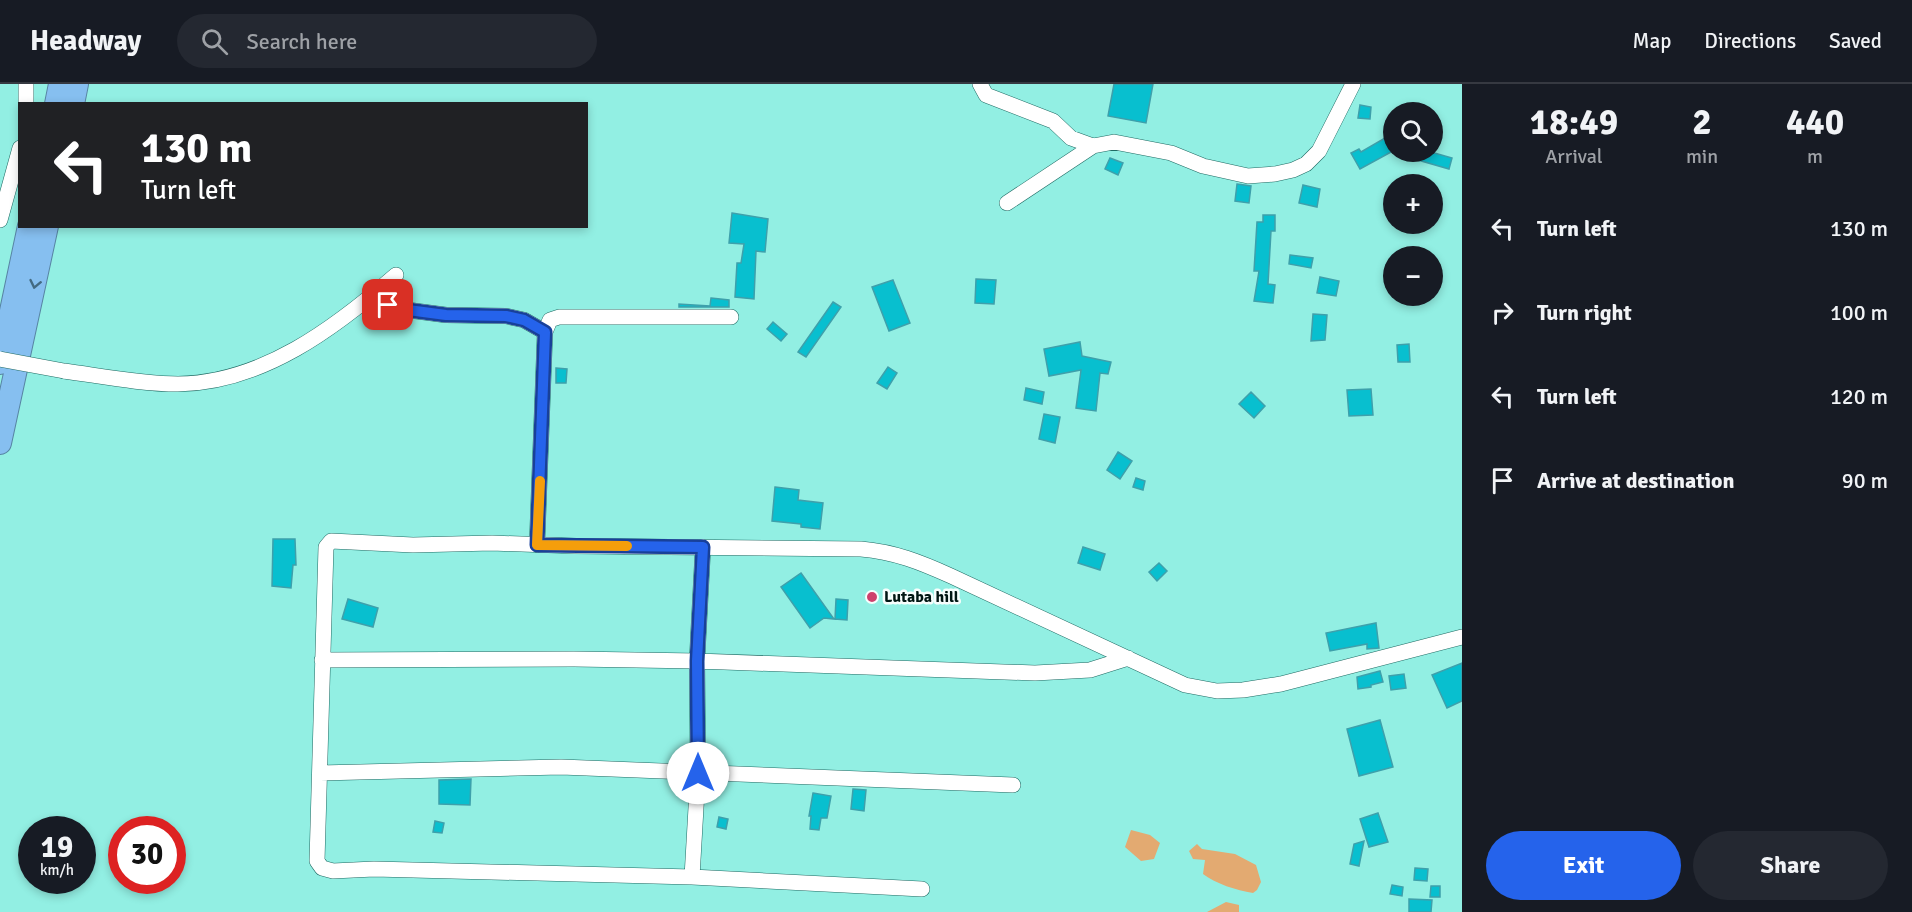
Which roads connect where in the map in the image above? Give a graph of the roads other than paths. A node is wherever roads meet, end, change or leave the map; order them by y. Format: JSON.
{"nodes":[{"id":1,"x":26,"y":84,"type":"edge"},
{"id":2,"x":60,"y":84,"type":"edge"},
{"id":3,"x":77,"y":84,"type":"edge"},
{"id":4,"x":980,"y":84,"type":"edge"},
{"id":5,"x":1353,"y":84,"type":"edge"},
{"id":6,"x":26,"y":102,"type":"edge"},
{"id":7,"x":56,"y":102,"type":"edge"},
{"id":8,"x":73,"y":102,"type":"edge"},
{"id":9,"x":1093,"y":146,"type":"junction"},
{"id":10,"x":18,"y":155,"type":"edge"},
{"id":11,"x":1007,"y":203,"type":"dead end"},
{"id":12,"x":0,"y":220,"type":"edge"},
{"id":13,"x":29,"y":228,"type":"edge"},
{"id":14,"x":47,"y":228,"type":"edge"},
{"id":15,"x":396,"y":275,"type":"dead end"},
{"id":16,"x":368,"y":299,"type":"junction"},
{"id":17,"x":731,"y":317,"type":"dead end"},
{"id":18,"x":545,"y":332,"type":"junction"},
{"id":19,"x":0,"y":359,"type":"edge"},
{"id":20,"x":0,"y":363,"type":"edge"},
{"id":21,"x":0,"y":443,"type":"edge"},
{"id":22,"x":537,"y":545,"type":"junction"},
{"id":23,"x":703,"y":547,"type":"junction"},
{"id":24,"x":1462,"y":637,"type":"edge"},
{"id":25,"x":1128,"y":658,"type":"junction"},
{"id":26,"x":322,"y":660,"type":"junction"},
{"id":27,"x":697,"y":661,"type":"junction"},
{"id":28,"x":320,"y":773,"type":"junction"},
{"id":29,"x":698,"y":773,"type":"junction"},
{"id":30,"x":1013,"y":785,"type":"dead end"},
{"id":31,"x":692,"y":877,"type":"junction"},
{"id":32,"x":922,"y":889,"type":"dead end"}],
"edges":[{"from":1,"to":6,"type":"street"},
{"from":2,"to":7,"type":"highway"},
{"from":3,"to":8,"type":"highway"},
{"from":4,"to":9,"type":"street"},
{"from":5,"to":9,"type":"street"},
{"from":9,"to":11,"type":"street"},
{"from":10,"to":12,"type":"street"},
{"from":13,"to":20,"type":"highway"},
{"from":14,"to":21,"type":"highway","one_way":true},
{"from":15,"to":16,"type":"street"},
{"from":16,"to":18,"type":"street"},
{"from":16,"to":19,"type":"street","bridge":true},
{"from":17,"to":18,"type":"street"},
{"from":18,"to":22,"type":"street"},
{"from":22,"to":23,"type":"street"},
{"from":22,"to":26,"type":"street"},
{"from":23,"to":25,"type":"street"},
{"from":23,"to":27,"type":"street"},
{"from":24,"to":25,"type":"street"},
{"from":25,"to":27,"type":"street"},
{"from":26,"to":27,"type":"street"},
{"from":26,"to":28,"type":"street"},
{"from":27,"to":29,"type":"street"},
{"from":28,"to":29,"type":"street"},
{"from":28,"to":31,"type":"street"},
{"from":29,"to":30,"type":"street"},
{"from":29,"to":31,"type":"street"},
{"from":31,"to":32,"type":"street"}]}
